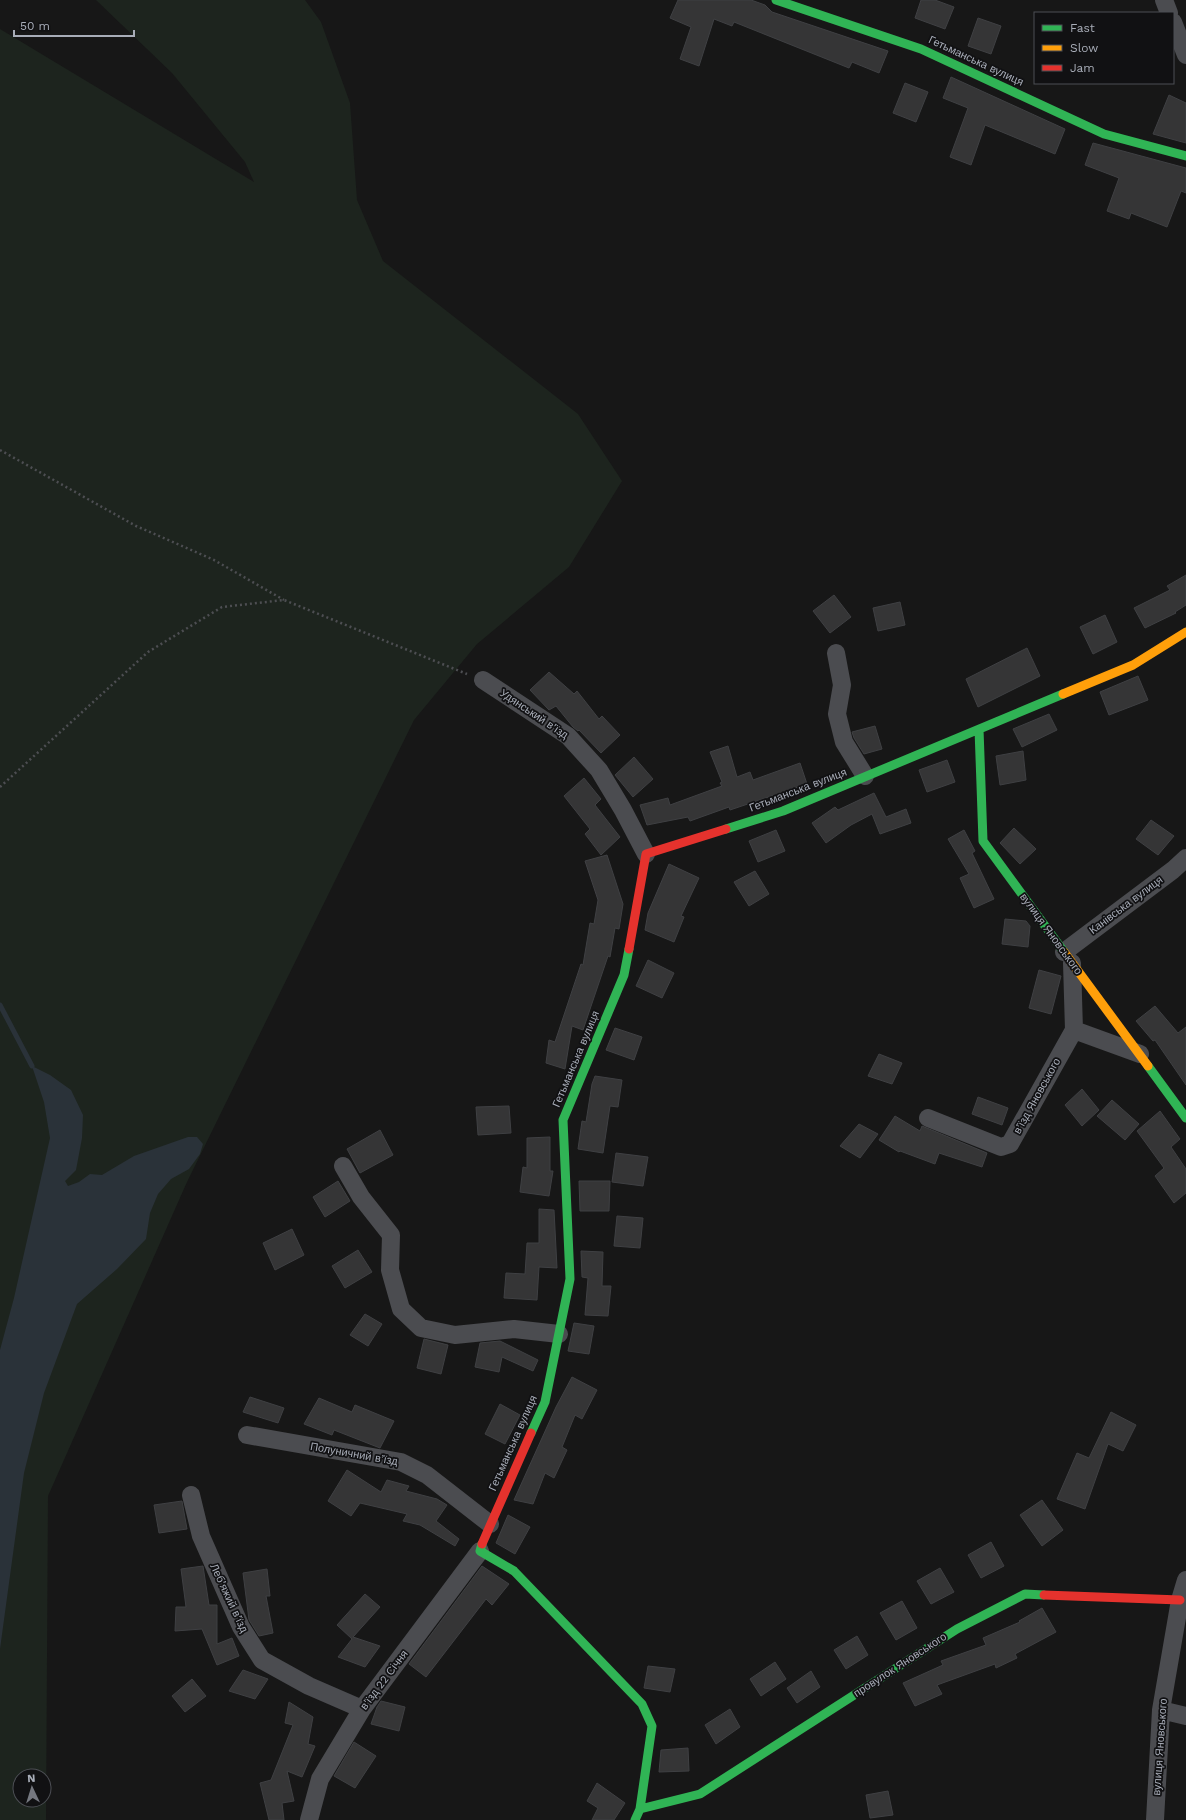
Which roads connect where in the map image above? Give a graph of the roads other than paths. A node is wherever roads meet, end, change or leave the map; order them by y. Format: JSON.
{"nodes":[{"id":1,"x":776,"y":0,"type":"edge"},
{"id":2,"x":1164,"y":0,"type":"edge"},
{"id":3,"x":1169,"y":12,"type":"edge"},
{"id":4,"x":1174,"y":25,"type":"edge"},
{"id":5,"x":1186,"y":55,"type":"edge"},
{"id":6,"x":1186,"y":156,"type":"edge"},
{"id":7,"x":1186,"y":632,"type":"edge"},
{"id":8,"x":836,"y":653,"type":"dead end"},
{"id":9,"x":483,"y":680,"type":"road end"},
{"id":10,"x":979,"y":729,"type":"junction"},
{"id":11,"x":865,"y":776,"type":"junction"},
{"id":12,"x":646,"y":854,"type":"junction"},
{"id":13,"x":1186,"y":858,"type":"edge"},
{"id":14,"x":1068,"y":957,"type":"junction"},
{"id":15,"x":1074,"y":1030,"type":"junction"},
{"id":16,"x":1140,"y":1054,"type":"junction"},
{"id":17,"x":928,"y":1118,"type":"dead end"},
{"id":18,"x":1186,"y":1118,"type":"edge"},
{"id":19,"x":343,"y":1166,"type":"dead end"},
{"id":20,"x":559,"y":1334,"type":"junction"},
{"id":21,"x":247,"y":1435,"type":"dead end"},
{"id":22,"x":191,"y":1495,"type":"dead end"},
{"id":23,"x":490,"y":1524,"type":"junction"},
{"id":24,"x":480,"y":1551,"type":"junction"},
{"id":25,"x":1186,"y":1580,"type":"edge"},
{"id":26,"x":1180,"y":1600,"type":"junction"},
{"id":27,"x":362,"y":1709,"type":"junction"},
{"id":28,"x":1161,"y":1710,"type":"junction"},
{"id":29,"x":1186,"y":1716,"type":"edge"},
{"id":30,"x":640,"y":1809,"type":"junction"},
{"id":31,"x":309,"y":1820,"type":"edge"},
{"id":32,"x":635,"y":1820,"type":"edge"},
{"id":33,"x":1155,"y":1820,"type":"edge"}],
"edges":[{"from":1,"to":6,"type":"street","name":"Гетьманська вулиця"},
{"from":2,"to":3,"type":"street"},
{"from":4,"to":5,"type":"street"},
{"from":7,"to":10,"type":"street","name":"Гетьманська вулиця"},
{"from":8,"to":11,"type":"street"},
{"from":9,"to":12,"type":"street","name":"Удянський в’їзд"},
{"from":10,"to":11,"type":"street","name":"Гетьманська вулиця"},
{"from":10,"to":14,"type":"street","name":"вулиця Яновського"},
{"from":11,"to":12,"type":"street","name":"Гетьманська вулиця"},
{"from":12,"to":20,"type":"street","name":"Гетьманська вулиця"},
{"from":13,"to":14,"type":"street","name":"Канівська вулиця"},
{"from":14,"to":15,"type":"street"},
{"from":14,"to":16,"type":"street","name":"вулиця Яновського"},
{"from":15,"to":16,"type":"street"},
{"from":15,"to":17,"type":"street","name":"в’їзд Яновського"},
{"from":16,"to":18,"type":"street","name":"вулиця Яновського"},
{"from":19,"to":20,"type":"street"},
{"from":20,"to":23,"type":"street","name":"Гетьманська вулиця"},
{"from":21,"to":23,"type":"street","name":"Полуничний в’їзд"},
{"from":22,"to":27,"type":"street","name":"Леб’яжий в’їзд"},
{"from":23,"to":24,"type":"street","name":"Гетьманська вулиця"},
{"from":24,"to":27,"type":"street","name":"в'їзд 22 Січня"},
{"from":24,"to":30,"type":"street"},
{"from":25,"to":26,"type":"street","name":"вулиця Яновського"},
{"from":26,"to":28,"type":"street","name":"вулиця Яновського"},
{"from":26,"to":30,"type":"street","name":"провулок Яновського"},
{"from":27,"to":31,"type":"street","name":"в'їзд 22 Січня"},
{"from":28,"to":29,"type":"street"},
{"from":28,"to":33,"type":"street","name":"вулиця Яновського"},
{"from":30,"to":32,"type":"street"}]}
